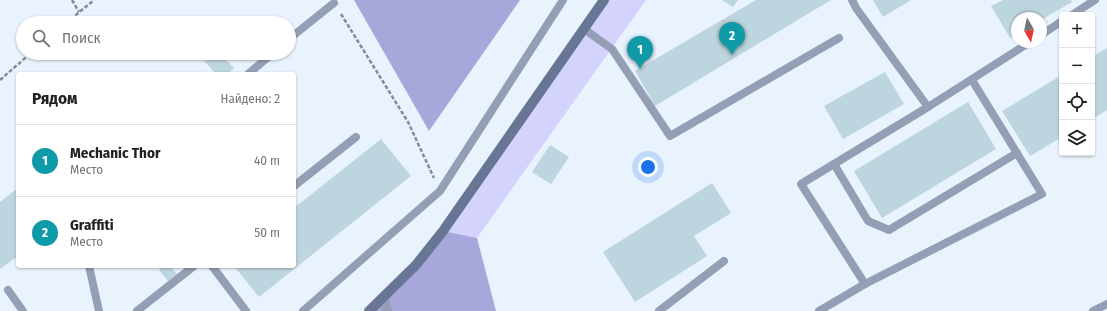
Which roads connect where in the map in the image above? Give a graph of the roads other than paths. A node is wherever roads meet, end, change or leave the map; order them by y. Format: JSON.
{"nodes":[{"id":1,"x":563,"y":0,"type":"edge"},
{"id":2,"x":604,"y":0,"type":"edge"},
{"id":3,"x":852,"y":0,"type":"edge"},
{"id":4,"x":1095,"y":0,"type":"edge"},
{"id":5,"x":334,"y":3,"type":"road end"},
{"id":6,"x":1077,"y":12,"type":"edge"},
{"id":7,"x":1059,"y":23,"type":"edge"},
{"id":8,"x":584,"y":29,"type":"junction"},
{"id":9,"x":1047,"y":31,"type":"edge"},
{"id":10,"x":296,"y":33,"type":"edge"},
{"id":11,"x":839,"y":38,"type":"dead end"},
{"id":12,"x":1021,"y":48,"type":"edge"},
{"id":13,"x":265,"y":60,"type":"edge"},
{"id":14,"x":250,"y":72,"type":"edge"},
{"id":15,"x":972,"y":80,"type":"junction"},
{"id":16,"x":928,"y":107,"type":"junction"},
{"id":17,"x":356,"y":137,"type":"dead end"},
{"id":18,"x":1017,"y":154,"type":"junction"},
{"id":19,"x":834,"y":164,"type":"junction"},
{"id":20,"x":296,"y":184,"type":"edge"},
{"id":21,"x":724,"y":261,"type":"dead end"},
{"id":22,"x":89,"y":268,"type":"edge"},
{"id":23,"x":191,"y":268,"type":"edge"},
{"id":24,"x":214,"y":268,"type":"edge"},
{"id":25,"x":865,"y":284,"type":"junction"},
{"id":26,"x":8,"y":290,"type":"dead end"},
{"id":27,"x":383,"y":298,"type":"junction"},
{"id":28,"x":1107,"y":304,"type":"edge"},
{"id":29,"x":23,"y":311,"type":"edge"},
{"id":30,"x":99,"y":311,"type":"edge"},
{"id":31,"x":137,"y":311,"type":"edge"},
{"id":32,"x":246,"y":311,"type":"edge"},
{"id":33,"x":302,"y":311,"type":"edge"},
{"id":34,"x":369,"y":311,"type":"edge"},
{"id":35,"x":387,"y":311,"type":"edge"},
{"id":36,"x":659,"y":311,"type":"edge"},
{"id":37,"x":819,"y":311,"type":"edge"},
{"id":38,"x":1093,"y":311,"type":"edge"}],
"edges":[{"from":1,"to":33,"type":"lane"},
{"from":2,"to":8,"type":"main road"},
{"from":3,"to":16,"type":"lane"},
{"from":4,"to":6,"type":"lane"},
{"from":5,"to":10,"type":"lane"},
{"from":7,"to":9,"type":"lane"},
{"from":8,"to":11,"type":"lane"},
{"from":8,"to":27,"type":"main road"},
{"from":12,"to":15,"type":"lane"},
{"from":13,"to":14,"type":"lane"},
{"from":15,"to":16,"type":"lane"},
{"from":15,"to":18,"type":"lane"},
{"from":16,"to":19,"type":"lane"},
{"from":17,"to":20,"type":"lane"},
{"from":18,"to":19,"type":"lane"},
{"from":18,"to":25,"type":"lane"},
{"from":19,"to":25,"type":"lane"},
{"from":21,"to":36,"type":"lane"},
{"from":22,"to":30,"type":"lane"},
{"from":23,"to":31,"type":"lane"},
{"from":24,"to":32,"type":"lane"},
{"from":25,"to":37,"type":"lane"},
{"from":26,"to":29,"type":"lane"},
{"from":27,"to":34,"type":"main road"},
{"from":27,"to":35,"type":"street"},
{"from":28,"to":38,"type":"lane"}]}
